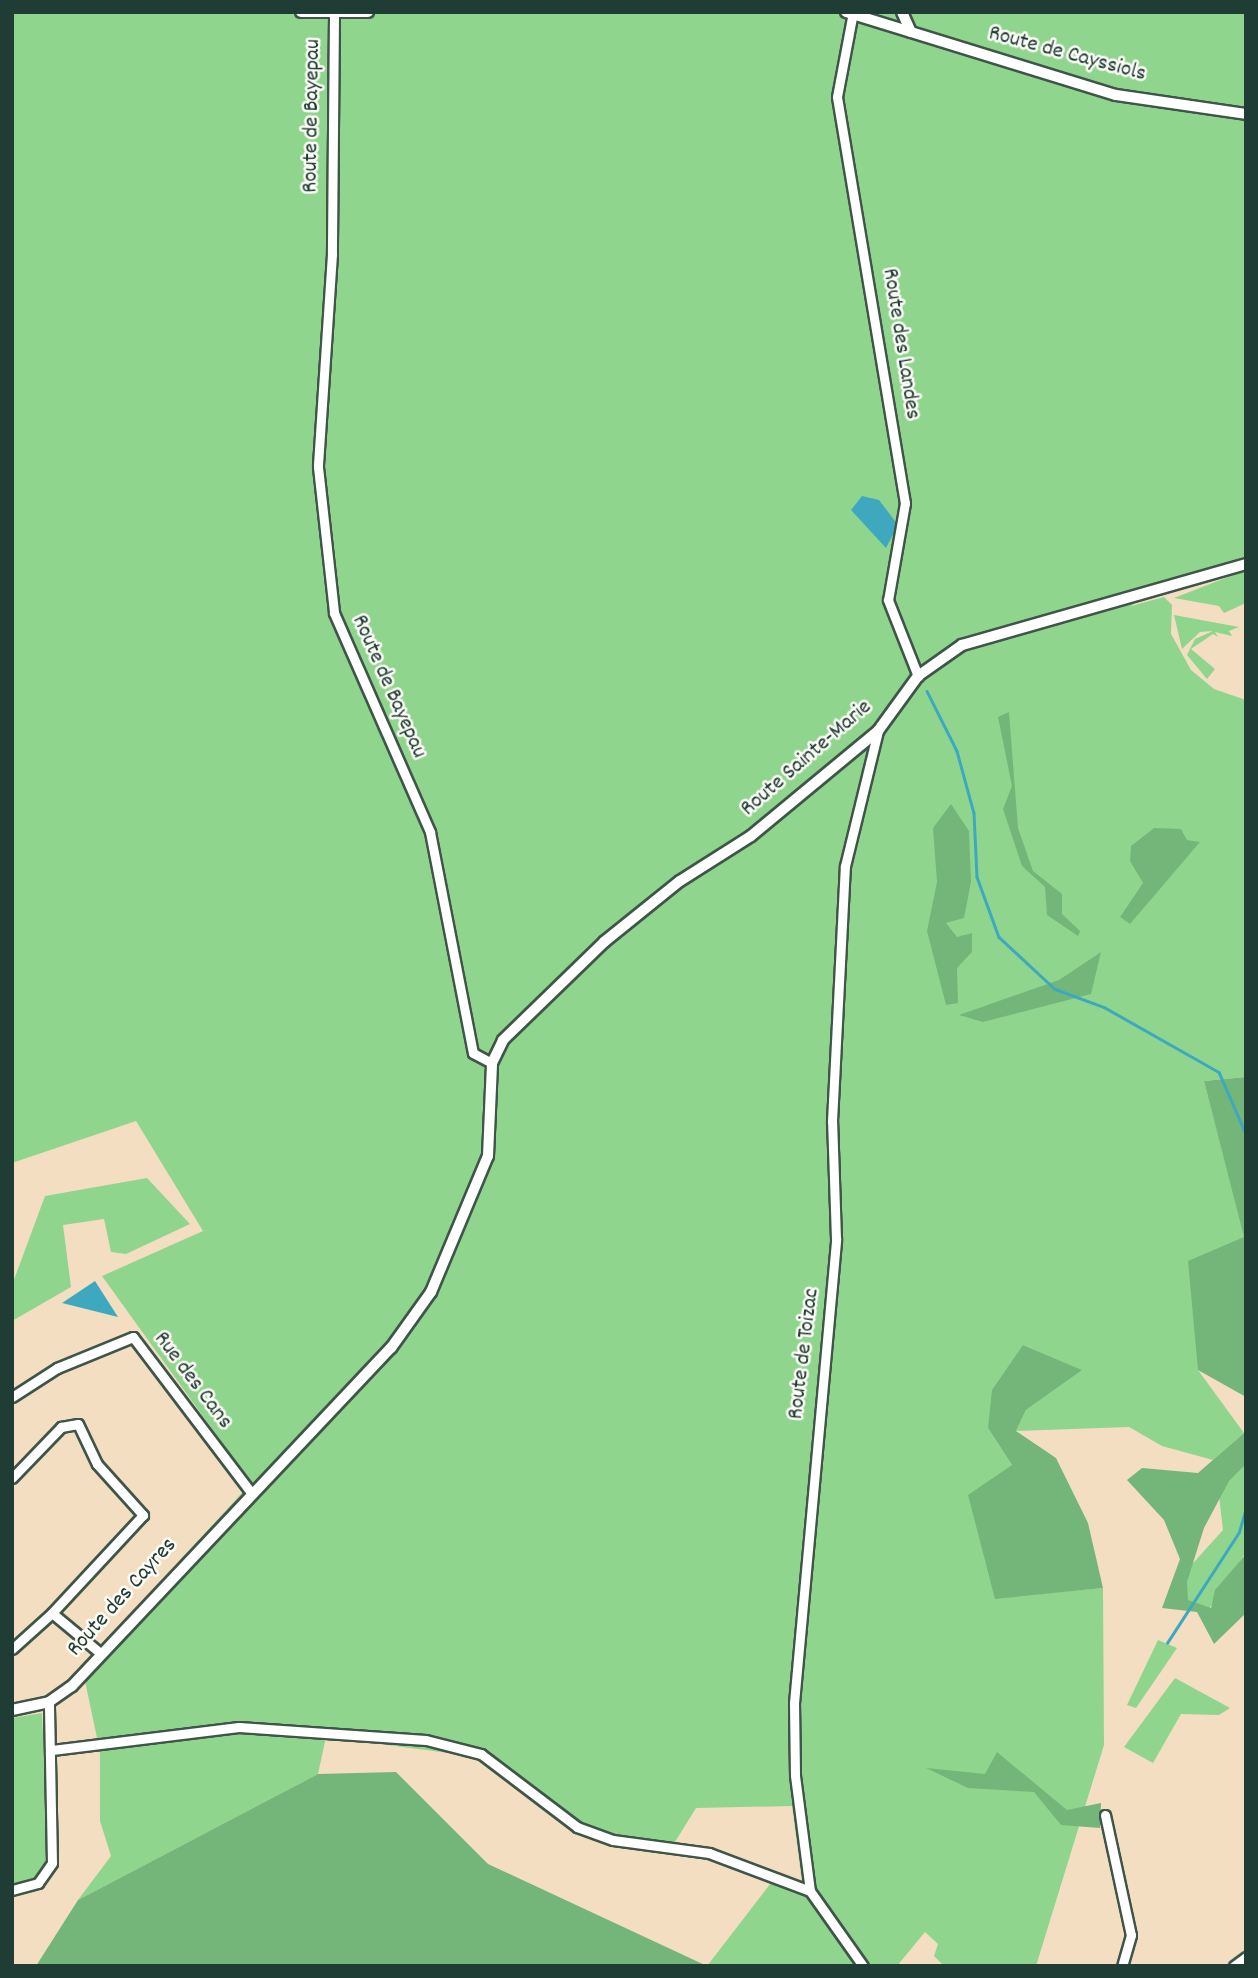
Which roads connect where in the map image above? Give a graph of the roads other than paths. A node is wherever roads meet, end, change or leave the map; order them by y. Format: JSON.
{"nodes":[{"id":1,"x":301,"y":12,"type":"edge"},
{"id":2,"x":368,"y":12,"type":"edge"},
{"id":3,"x":902,"y":12,"type":"edge"},
{"id":4,"x":851,"y":13,"type":"edge"},
{"id":5,"x":334,"y":15,"type":"junction"},
{"id":6,"x":881,"y":23,"type":"joint"},
{"id":7,"x":911,"y":32,"type":"junction"},
{"id":8,"x":1246,"y":114,"type":"edge"},
{"id":9,"x":1246,"y":564,"type":"edge"},
{"id":10,"x":918,"y":676,"type":"junction"},
{"id":11,"x":877,"y":731,"type":"junction"},
{"id":12,"x":492,"y":1063,"type":"junction"},
{"id":13,"x":12,"y":1397,"type":"edge"},
{"id":14,"x":12,"y":1478,"type":"edge"},
{"id":15,"x":250,"y":1491,"type":"junction"},
{"id":16,"x":52,"y":1613,"type":"junction"},
{"id":17,"x":12,"y":1649,"type":"edge"},
{"id":18,"x":99,"y":1652,"type":"junction"},
{"id":19,"x":49,"y":1702,"type":"junction"},
{"id":20,"x":12,"y":1710,"type":"edge"},
{"id":21,"x":52,"y":1749,"type":"junction"},
{"id":22,"x":1105,"y":1815,"type":"dead end"},
{"id":23,"x":12,"y":1890,"type":"edge"},
{"id":24,"x":810,"y":1891,"type":"junction"},
{"id":25,"x":1246,"y":1957,"type":"edge"},
{"id":26,"x":863,"y":1966,"type":"edge"},
{"id":27,"x":1122,"y":1966,"type":"edge"},
{"id":28,"x":1234,"y":1966,"type":"edge"}],
"edges":[{"from":1,"to":5,"type":"street"},
{"from":2,"to":5,"type":"street"},
{"from":3,"to":7,"type":"street"},
{"from":4,"to":6,"type":"street","name":"Route des Landes"},
{"from":4,"to":10,"type":"street","name":"Route des Landes"},
{"from":5,"to":12,"type":"street","name":"Route de Bayepau"},
{"from":6,"to":7,"type":"street","name":"Route de Cayssiols"},
{"from":7,"to":8,"type":"street","name":"Route de Cayssiols"},
{"from":9,"to":10,"type":"street","name":"Route Sainte-Marie"},
{"from":10,"to":11,"type":"street","name":"Route Sainte-Marie"},
{"from":11,"to":12,"type":"street","name":"Route Sainte-Marie"},
{"from":11,"to":24,"type":"street","name":"Route de Toizac"},
{"from":12,"to":15,"type":"street","name":"Route des Cayres"},
{"from":13,"to":15,"type":"street","name":"Rue des Cans"},
{"from":14,"to":16,"type":"street"},
{"from":15,"to":18,"type":"street","name":"Route des Cayres"},
{"from":16,"to":17,"type":"street"},
{"from":16,"to":18,"type":"street"},
{"from":18,"to":19,"type":"street","name":"Route des Cayres"},
{"from":19,"to":20,"type":"street","name":"Route des Cayres"},
{"from":19,"to":21,"type":"street"},
{"from":21,"to":23,"type":"street"},
{"from":21,"to":24,"type":"street"},
{"from":22,"to":27,"type":"street"},
{"from":24,"to":26,"type":"street","name":"Route de Toizac"},
{"from":25,"to":28,"type":"street"}]}
